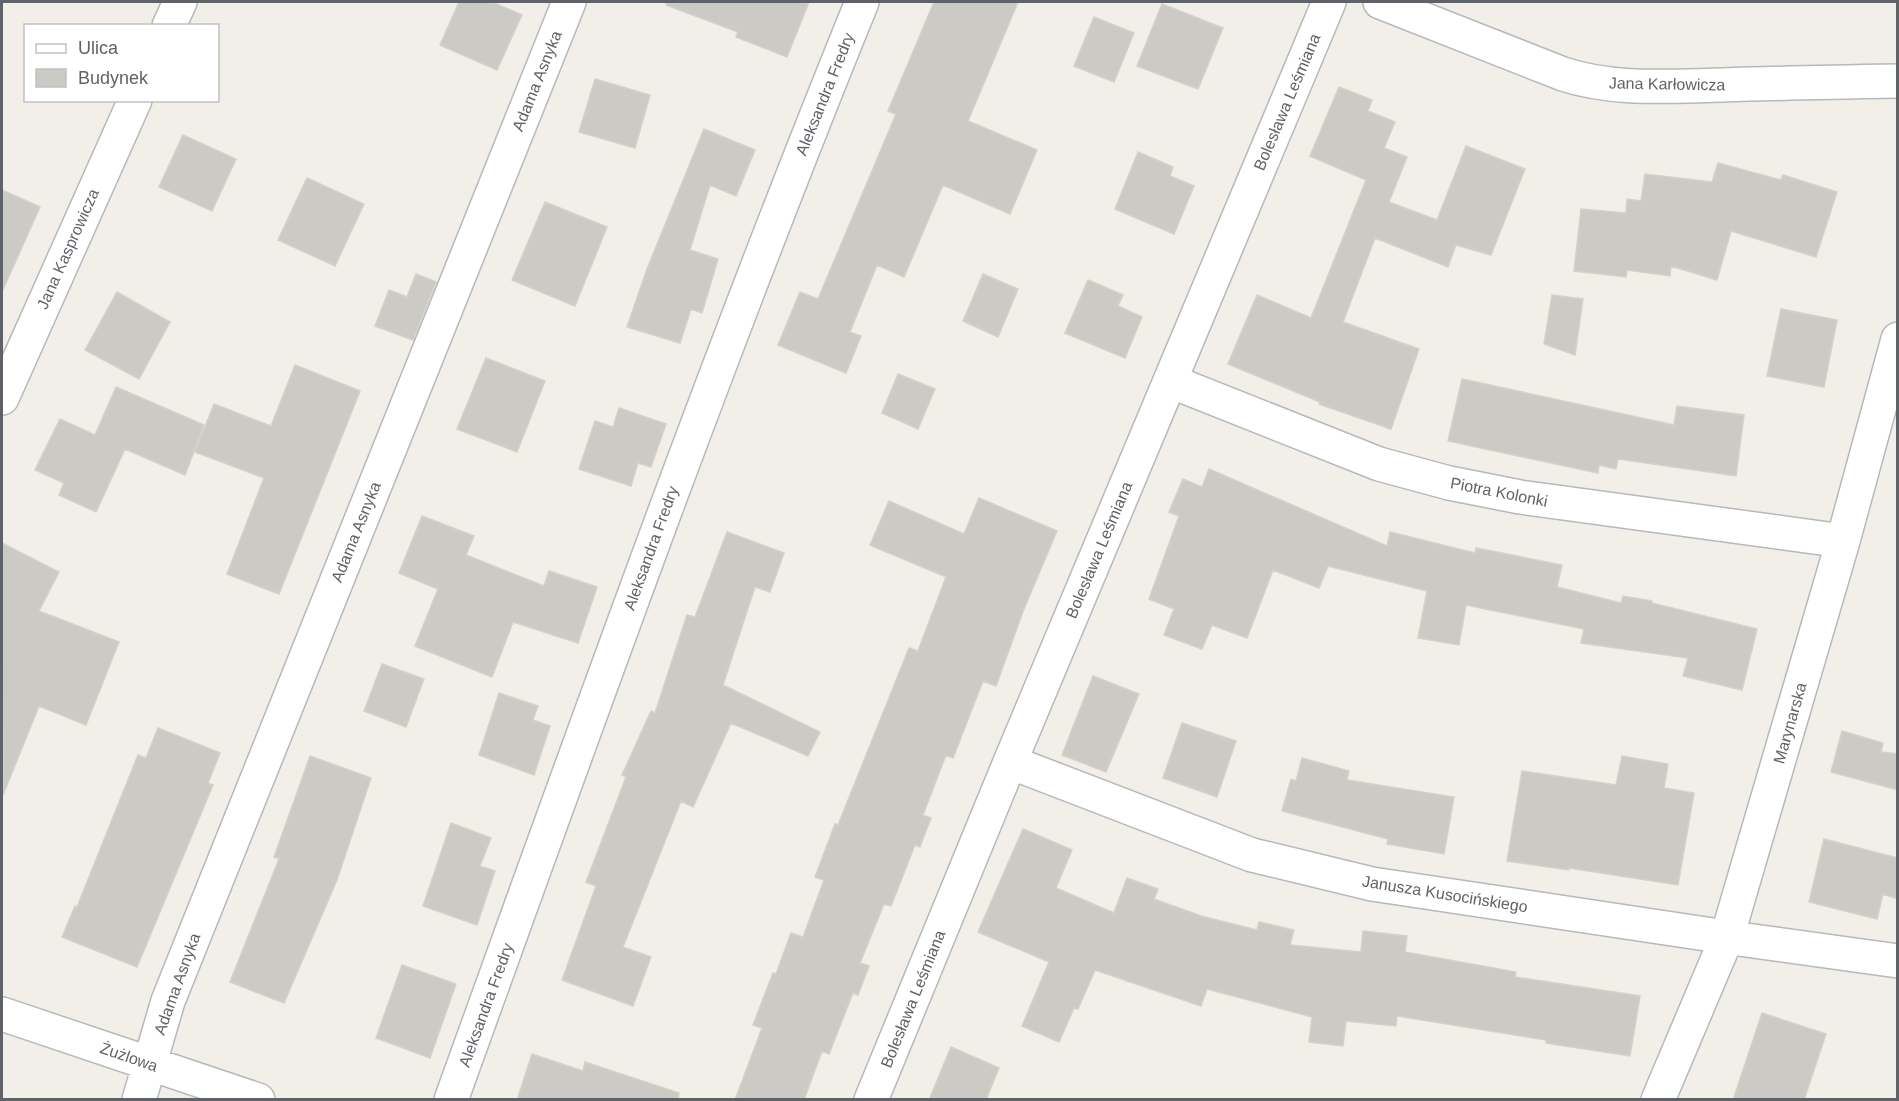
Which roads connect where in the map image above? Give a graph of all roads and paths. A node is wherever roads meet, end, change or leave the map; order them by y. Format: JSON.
{"nodes":[{"id":1,"x":180,"y":2,"type":"edge"},
{"id":2,"x":569,"y":2,"type":"edge"},
{"id":3,"x":862,"y":2,"type":"edge"},
{"id":4,"x":1329,"y":2,"type":"edge"},
{"id":5,"x":1380,"y":2,"type":"edge"},
{"id":6,"x":170,"y":24,"type":"edge"},
{"id":7,"x":1898,"y":81,"type":"edge"},
{"id":8,"x":134,"y":102,"type":"edge"},
{"id":9,"x":1898,"y":339,"type":"edge"},
{"id":10,"x":1170,"y":381,"type":"junction"},
{"id":11,"x":2,"y":398,"type":"edge"},
{"id":12,"x":1843,"y":541,"type":"junction"},
{"id":13,"x":1010,"y":762,"type":"junction"},
{"id":14,"x":1727,"y":937,"type":"junction"},
{"id":15,"x":1898,"y":961,"type":"edge"},
{"id":16,"x":2,"y":1014,"type":"edge"},
{"id":17,"x":149,"y":1064,"type":"junction"},
{"id":18,"x":139,"y":1100,"type":"edge"},
{"id":19,"x":258,"y":1100,"type":"edge"},
{"id":20,"x":451,"y":1100,"type":"edge"},
{"id":21,"x":871,"y":1100,"type":"edge"},
{"id":22,"x":1658,"y":1100,"type":"edge"}],
"edges":[{"from":1,"to":6,"type":"street"},
{"from":2,"to":17,"type":"street","name":"Adama Asnyka"},
{"from":3,"to":20,"type":"street","name":"Aleksandra Fredry"},
{"from":4,"to":10,"type":"street","name":"Bolesława Leśmiana"},
{"from":5,"to":7,"type":"street","name":"Jana Karłowicza"},
{"from":8,"to":11,"type":"street","name":"Jana Kasprowicza"},
{"from":9,"to":12,"type":"street","name":"Marynarska"},
{"from":10,"to":12,"type":"street","name":"Piotra Kolonki"},
{"from":10,"to":13,"type":"street","name":"Bolesława Leśmiana"},
{"from":12,"to":14,"type":"street","name":"Marynarska"},
{"from":13,"to":14,"type":"street","name":"Janusza Kusocińskiego"},
{"from":13,"to":21,"type":"street","name":"Bolesława Leśmiana"},
{"from":14,"to":15,"type":"street","name":"Janusza Kusocińskiego"},
{"from":14,"to":22,"type":"street","name":"Marynarska"},
{"from":16,"to":17,"type":"street","name":"Żużlowa"},
{"from":17,"to":18,"type":"street","name":"Adama Asnyka"},
{"from":17,"to":19,"type":"street","name":"Żużlowa"}]}
